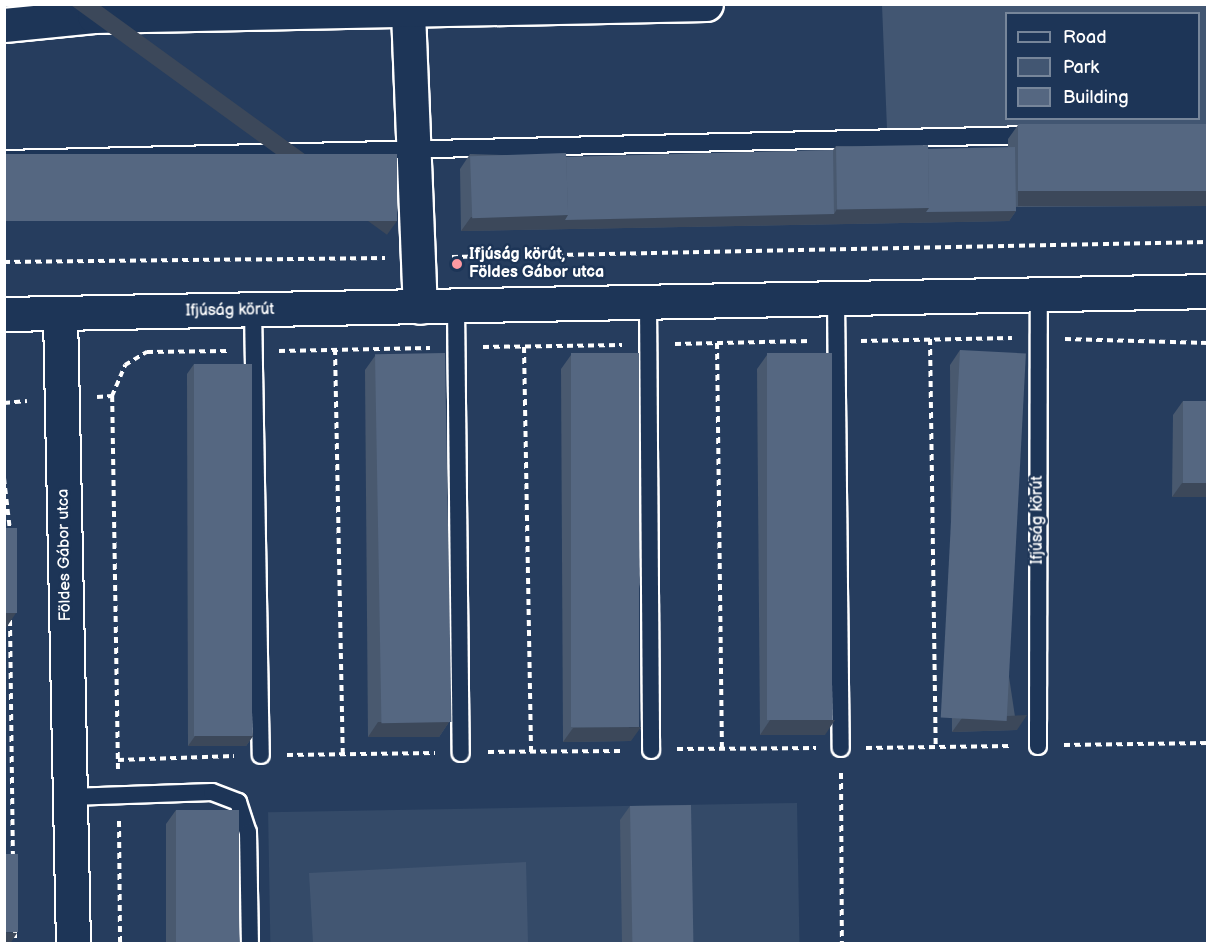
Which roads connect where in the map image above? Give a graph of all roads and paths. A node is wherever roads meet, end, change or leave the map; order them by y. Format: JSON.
{"nodes":[{"id":1,"x":706,"y":4,"type":"edge"},
{"id":2,"x":118,"y":10,"type":"edge"},
{"id":3,"x":408,"y":12,"type":"junction"},
{"id":4,"x":4,"y":25,"type":"edge"},
{"id":5,"x":1053,"y":135,"type":"edge"},
{"id":6,"x":414,"y":150,"type":"junction"},
{"id":7,"x":4,"y":159,"type":"edge"},
{"id":8,"x":1208,"y":242,"type":"edge"},
{"id":9,"x":418,"y":258,"type":"junction"},
{"id":10,"x":4,"y":262,"type":"edge"},
{"id":11,"x":1208,"y":291,"type":"edge"},
{"id":12,"x":1039,"y":295,"type":"junction"},
{"id":13,"x":836,"y":299,"type":"junction"},
{"id":14,"x":648,"y":302,"type":"junction"},
{"id":15,"x":456,"y":306,"type":"junction"},
{"id":16,"x":420,"y":307,"type":"junction"},
{"id":17,"x":253,"y":310,"type":"junction"},
{"id":18,"x":4,"y":314,"type":"edge"},
{"id":19,"x":60,"y":314,"type":"junction"},
{"id":20,"x":930,"y":339,"type":"dead end"},
{"id":21,"x":717,"y":343,"type":"dead end"},
{"id":22,"x":525,"y":347,"type":"dead end"},
{"id":23,"x":335,"y":349,"type":"dead end"},
{"id":24,"x":112,"y":396,"type":"dead end"},
{"id":25,"x":4,"y":478,"type":"edge"},
{"id":26,"x":10,"y":537,"type":"edge"},
{"id":27,"x":10,"y":615,"type":"edge"},
{"id":28,"x":7,"y":648,"type":"edge"},
{"id":29,"x":1038,"y":746,"type":"dead end"},
{"id":30,"x":7,"y":747,"type":"edge"},
{"id":31,"x":722,"y":747,"type":"dead end"},
{"id":32,"x":936,"y":747,"type":"dead end"},
{"id":33,"x":841,"y":748,"type":"joint"},
{"id":34,"x":651,"y":750,"type":"dead end"},
{"id":35,"x":531,"y":752,"type":"dead end"},
{"id":36,"x":461,"y":753,"type":"dead end"},
{"id":37,"x":343,"y":754,"type":"dead end"},
{"id":38,"x":261,"y":755,"type":"dead end"},
{"id":39,"x":119,"y":795,"type":"junction"},
{"id":40,"x":70,"y":797,"type":"junction"},
{"id":41,"x":13,"y":862,"type":"edge"},
{"id":42,"x":14,"y":920,"type":"edge"},
{"id":43,"x":15,"y":944,"type":"edge"},
{"id":44,"x":73,"y":944,"type":"edge"},
{"id":45,"x":120,"y":944,"type":"edge"},
{"id":46,"x":250,"y":944,"type":"edge"},
{"id":47,"x":842,"y":944,"type":"edge"}],
"edges":[{"from":1,"to":3,"type":"street"},
{"from":2,"to":3,"type":"street"},
{"from":2,"to":4,"type":"street"},
{"from":3,"to":6,"type":"street"},
{"from":5,"to":6,"type":"lane"},
{"from":6,"to":7,"type":"lane"},
{"from":6,"to":9,"type":"street"},
{"from":8,"to":9,"type":"path"},
{"from":9,"to":10,"type":"path"},
{"from":9,"to":16,"type":"street"},
{"from":11,"to":12,"type":"street","name":"Ifjúság körút"},
{"from":12,"to":13,"type":"street","name":"Ifjúság körút"},
{"from":12,"to":29,"type":"lane","name":"Ifjúság körút"},
{"from":13,"to":14,"type":"street","name":"Ifjúság körút"},
{"from":13,"to":33,"type":"lane"},
{"from":14,"to":15,"type":"street","name":"Ifjúság körút"},
{"from":14,"to":34,"type":"lane"},
{"from":15,"to":16,"type":"street","name":"Ifjúság körút"},
{"from":15,"to":36,"type":"lane"},
{"from":16,"to":17,"type":"street","name":"Ifjúság körút"},
{"from":17,"to":19,"type":"street","name":"Ifjúság körút"},
{"from":17,"to":38,"type":"lane"},
{"from":18,"to":19,"type":"street","name":"Ifjúság körút"},
{"from":19,"to":40,"type":"street","name":"Földes Gábor utca"},
{"from":20,"to":32,"type":"path"},
{"from":21,"to":31,"type":"path"},
{"from":22,"to":35,"type":"path"},
{"from":23,"to":37,"type":"path"},
{"from":24,"to":39,"type":"path"},
{"from":25,"to":26,"type":"path"},
{"from":27,"to":28,"type":"path"},
{"from":28,"to":30,"type":"path"},
{"from":30,"to":41,"type":"path"},
{"from":33,"to":47,"type":"path"},
{"from":39,"to":40,"type":"lane"},
{"from":39,"to":45,"type":"path"},
{"from":39,"to":46,"type":"lane"},
{"from":40,"to":44,"type":"street","name":"Földes Gábor utca"},
{"from":42,"to":43,"type":"path"}]}
